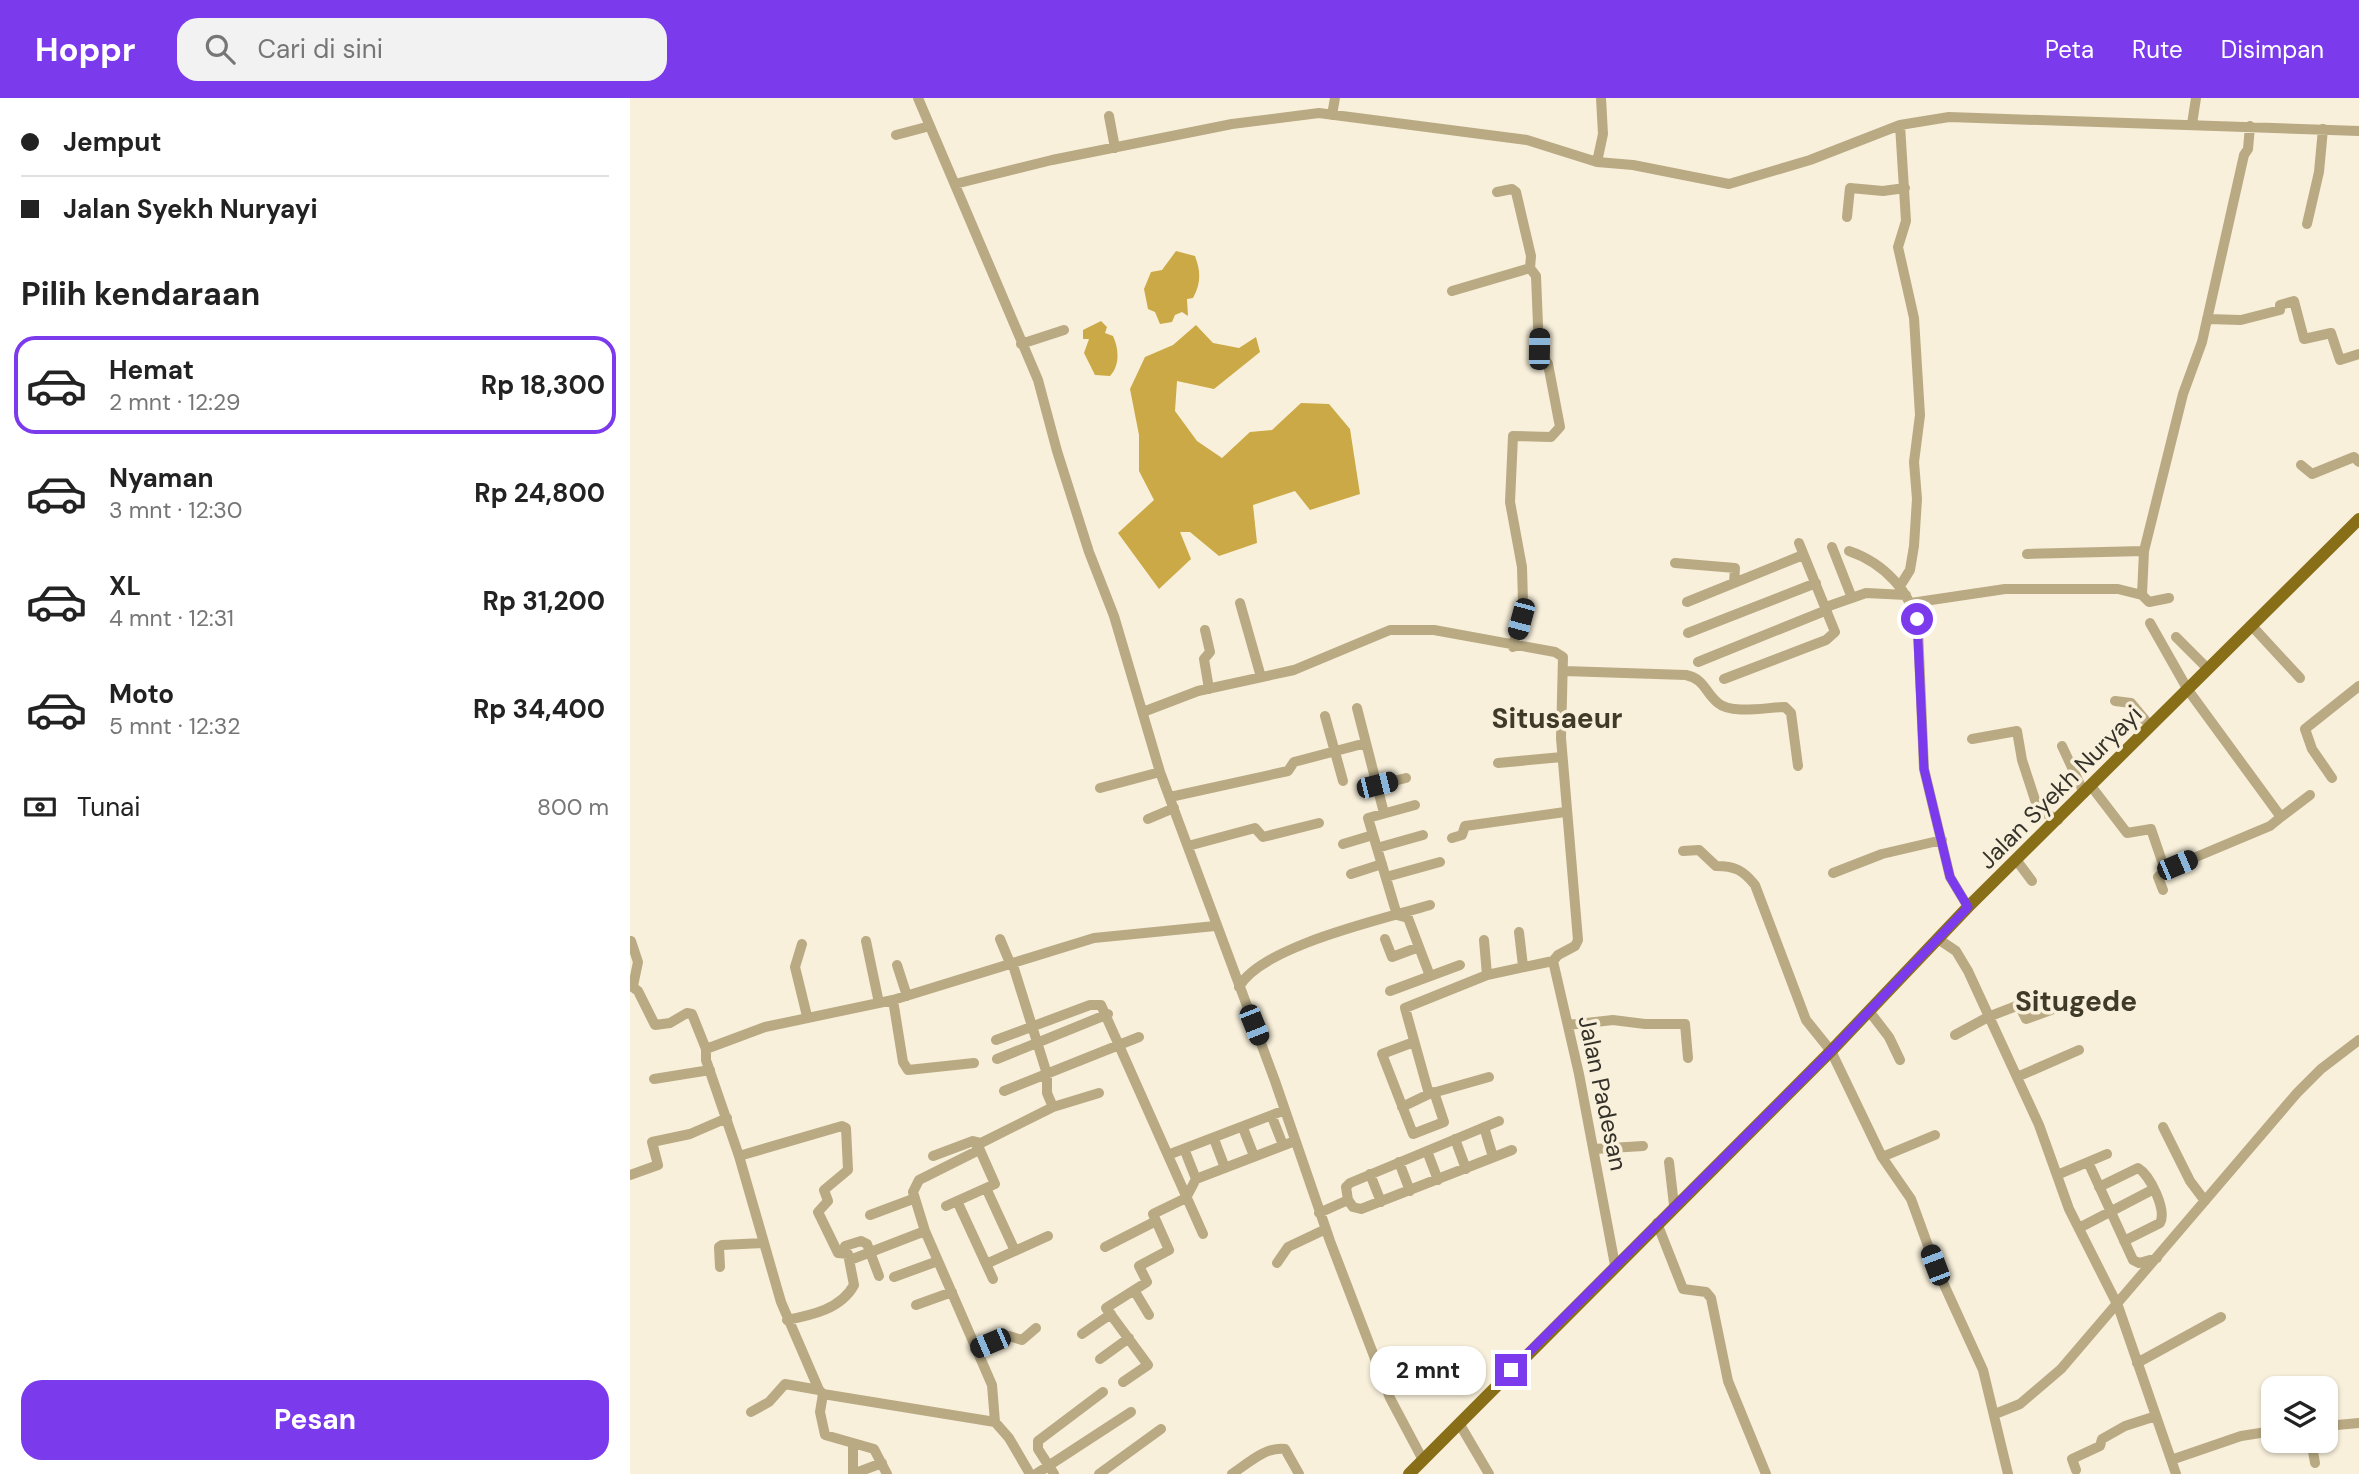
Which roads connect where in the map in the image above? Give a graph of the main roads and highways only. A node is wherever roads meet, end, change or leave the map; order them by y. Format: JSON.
{"nodes":[{"id":1,"x":2359,"y":519,"type":"edge"},
{"id":2,"x":1409,"y":1474,"type":"edge"}],
"edges":[{"from":1,"to":2,"type":"main road","name":"Jalan Syekh Nuryayi"}]}
